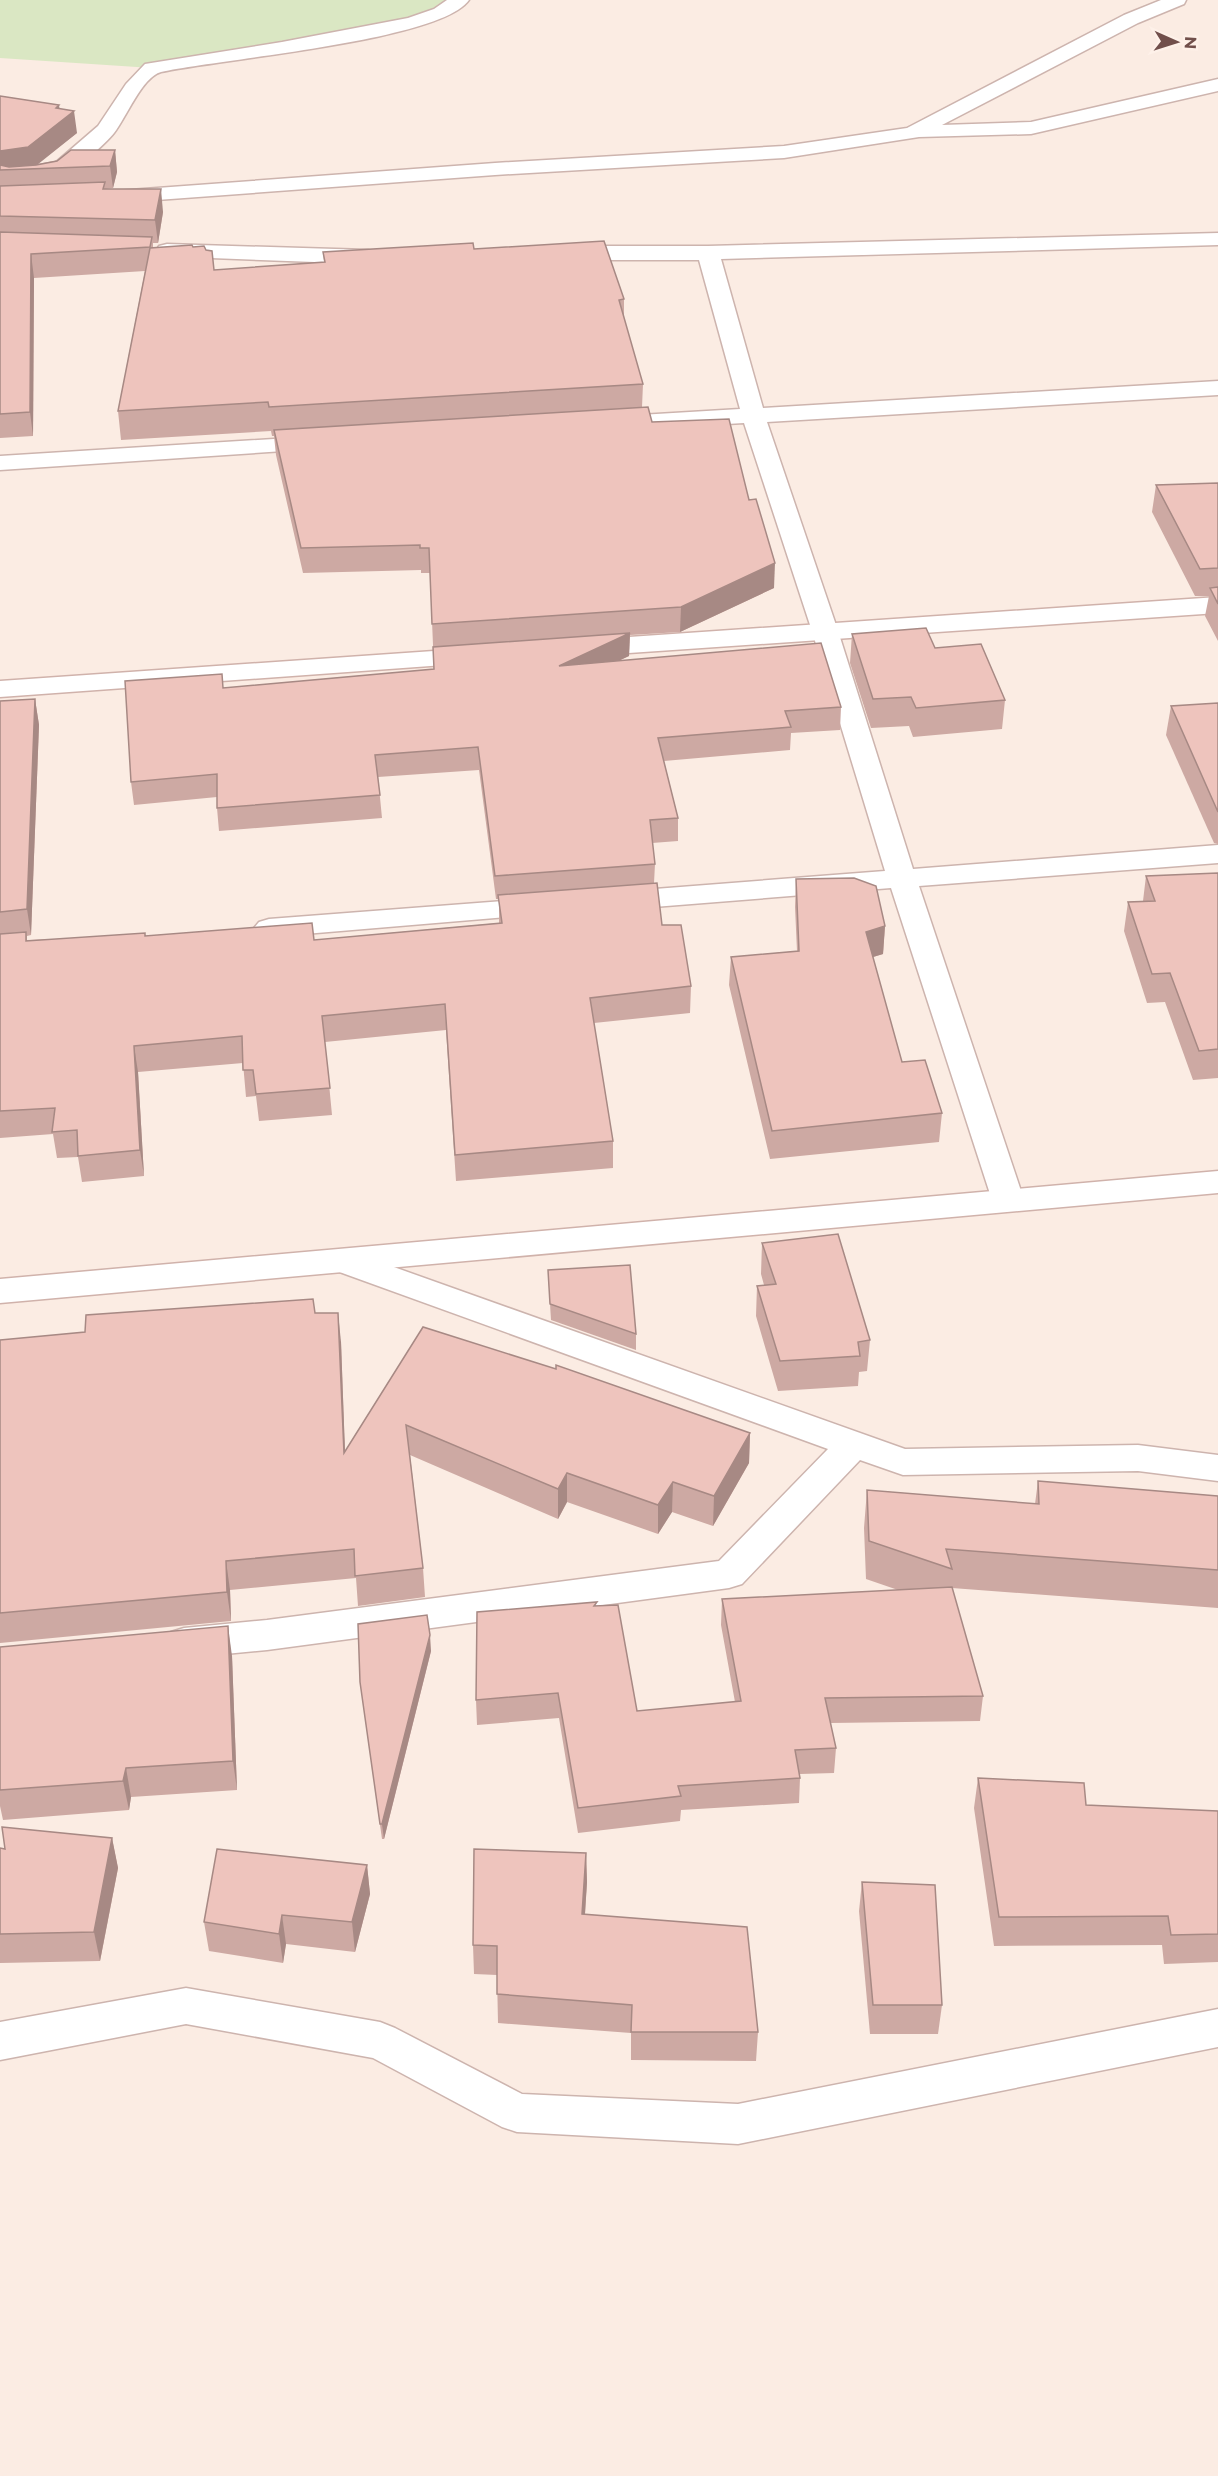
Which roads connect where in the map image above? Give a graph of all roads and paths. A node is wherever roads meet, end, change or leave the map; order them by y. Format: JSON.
{"nodes":[{"id":1,"x":460,"y":0,"type":"edge"},
{"id":2,"x":1177,"y":0,"type":"edge"},
{"id":3,"x":1218,"y":85,"type":"edge"},
{"id":4,"x":912,"y":133,"type":"junction"},
{"id":5,"x":0,"y":181,"type":"edge"},
{"id":6,"x":102,"y":198,"type":"edge"},
{"id":7,"x":1218,"y":239,"type":"edge"},
{"id":8,"x":148,"y":250,"type":"edge"},
{"id":9,"x":708,"y":253,"type":"junction"},
{"id":10,"x":547,"y":254,"type":"edge"},
{"id":11,"x":384,"y":258,"type":"edge"},
{"id":12,"x":1218,"y":388,"type":"edge"},
{"id":13,"x":753,"y":415,"type":"junction"},
{"id":14,"x":586,"y":426,"type":"edge"},
{"id":15,"x":347,"y":441,"type":"edge"},
{"id":16,"x":0,"y":463,"type":"edge"},
{"id":17,"x":1218,"y":605,"type":"edge"},
{"id":18,"x":825,"y":632,"type":"junction"},
{"id":19,"x":562,"y":650,"type":"edge"},
{"id":20,"x":502,"y":654,"type":"edge"},
{"id":21,"x":0,"y":689,"type":"edge"},
{"id":22,"x":1218,"y":854,"type":"edge"},
{"id":23,"x":902,"y":879,"type":"junction"},
{"id":24,"x":237,"y":930,"type":"edge"},
{"id":25,"x":1218,"y":1182,"type":"edge"},
{"id":26,"x":1008,"y":1200,"type":"junction"},
{"id":27,"x":346,"y":1262,"type":"junction"},
{"id":28,"x":0,"y":1291,"type":"edge"},
{"id":29,"x":852,"y":1446,"type":"junction"},
{"id":30,"x":1218,"y":1468,"type":"edge"},
{"id":31,"x":151,"y":1646,"type":"edge"},
{"id":32,"x":1218,"y":2028,"type":"edge"},
{"id":33,"x":0,"y":2041,"type":"edge"}],
"edges":[{"from":1,"to":5,"type":"street"},
{"from":2,"to":4,"type":"street"},
{"from":3,"to":4,"type":"street"},
{"from":4,"to":6,"type":"street"},
{"from":7,"to":9,"type":"street"},
{"from":8,"to":11,"type":"street"},
{"from":9,"to":10,"type":"street"},
{"from":9,"to":13,"type":"street"},
{"from":12,"to":13,"type":"street"},
{"from":13,"to":14,"type":"street"},
{"from":13,"to":18,"type":"street"},
{"from":15,"to":16,"type":"street"},
{"from":17,"to":18,"type":"street"},
{"from":18,"to":19,"type":"street"},
{"from":18,"to":23,"type":"street"},
{"from":20,"to":21,"type":"street"},
{"from":22,"to":23,"type":"street"},
{"from":23,"to":24,"type":"street"},
{"from":23,"to":26,"type":"street"},
{"from":25,"to":26,"type":"street"},
{"from":26,"to":27,"type":"street"},
{"from":27,"to":28,"type":"street"},
{"from":27,"to":29,"type":"street"},
{"from":29,"to":30,"type":"street"},
{"from":29,"to":31,"type":"street"},
{"from":32,"to":33,"type":"street"}]}
